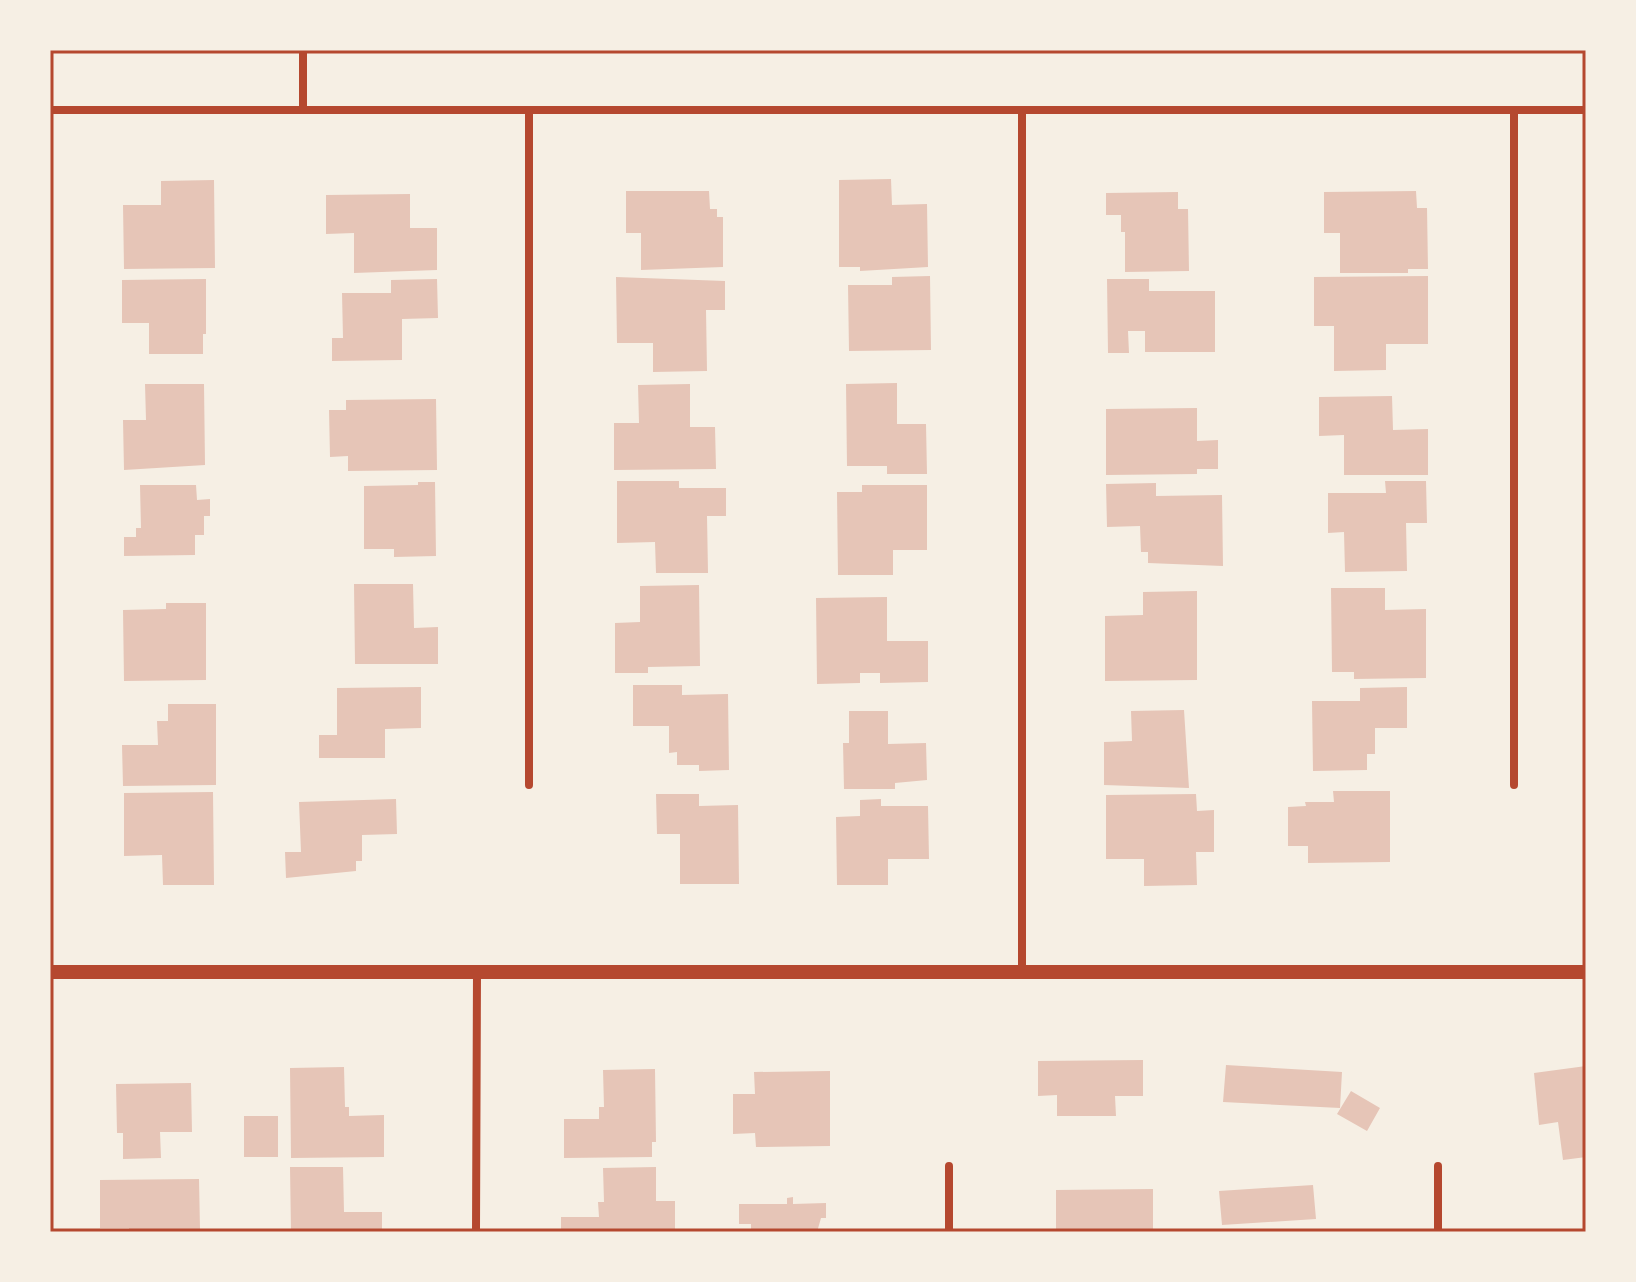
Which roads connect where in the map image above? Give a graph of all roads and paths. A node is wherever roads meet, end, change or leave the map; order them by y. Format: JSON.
{"nodes":[{"id":1,"x":303,"y":50,"type":"edge"},
{"id":2,"x":50,"y":110,"type":"edge"},
{"id":3,"x":303,"y":110,"type":"junction"},
{"id":4,"x":529,"y":110,"type":"junction"},
{"id":5,"x":1022,"y":110,"type":"junction"},
{"id":6,"x":1514,"y":110,"type":"junction"},
{"id":7,"x":1586,"y":110,"type":"edge"},
{"id":8,"x":529,"y":785,"type":"dead end"},
{"id":9,"x":1514,"y":785,"type":"dead end"},
{"id":10,"x":50,"y":972,"type":"edge"},
{"id":11,"x":477,"y":972,"type":"junction"},
{"id":12,"x":1022,"y":972,"type":"junction"},
{"id":13,"x":1586,"y":972,"type":"edge"},
{"id":14,"x":949,"y":1166,"type":"dead end"},
{"id":15,"x":1438,"y":1166,"type":"dead end"},
{"id":16,"x":476,"y":1232,"type":"edge"},
{"id":17,"x":949,"y":1232,"type":"edge"},
{"id":18,"x":1438,"y":1232,"type":"edge"}],
"edges":[{"from":1,"to":3,"type":"street"},
{"from":2,"to":3,"type":"street"},
{"from":3,"to":4,"type":"street"},
{"from":4,"to":5,"type":"street"},
{"from":4,"to":8,"type":"street"},
{"from":5,"to":6,"type":"street"},
{"from":5,"to":12,"type":"street"},
{"from":6,"to":7,"type":"street"},
{"from":6,"to":9,"type":"street"},
{"from":10,"to":11,"type":"street"},
{"from":11,"to":12,"type":"street"},
{"from":11,"to":16,"type":"street"},
{"from":12,"to":13,"type":"street"},
{"from":14,"to":17,"type":"street"},
{"from":15,"to":18,"type":"street"}]}
